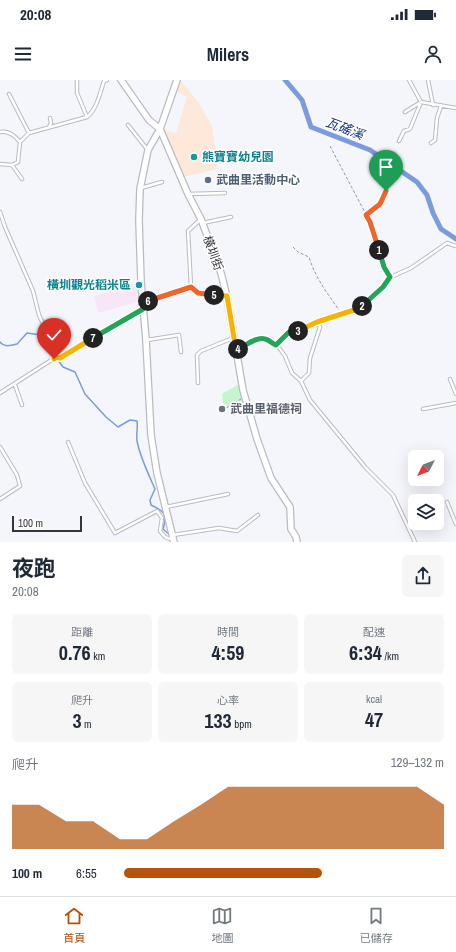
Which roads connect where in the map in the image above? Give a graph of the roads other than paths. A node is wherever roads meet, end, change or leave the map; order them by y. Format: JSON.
{"nodes":[{"id":1,"x":77,"y":80,"type":"edge"},
{"id":2,"x":107,"y":80,"type":"edge"},
{"id":3,"x":121,"y":80,"type":"edge"},
{"id":4,"x":177,"y":80,"type":"edge"},
{"id":5,"x":408,"y":80,"type":"edge"},
{"id":6,"x":428,"y":80,"type":"edge"},
{"id":7,"x":9,"y":94,"type":"dead end"},
{"id":8,"x":421,"y":102,"type":"junction"},
{"id":9,"x":433,"y":105,"type":"junction"},
{"id":10,"x":441,"y":106,"type":"junction"},
{"id":11,"x":456,"y":108,"type":"edge"},
{"id":12,"x":405,"y":112,"type":"dead end"},
{"id":13,"x":87,"y":117,"type":"junction"},
{"id":14,"x":50,"y":118,"type":"dead end"},
{"id":15,"x":128,"y":125,"type":"dead end"},
{"id":16,"x":49,"y":128,"type":"junction"},
{"id":17,"x":160,"y":129,"type":"junction"},
{"id":18,"x":0,"y":132,"type":"edge"},
{"id":19,"x":28,"y":133,"type":"junction"},
{"id":20,"x":399,"y":141,"type":"dead end"},
{"id":21,"x":20,"y":142,"type":"junction"},
{"id":22,"x":431,"y":143,"type":"dead end"},
{"id":23,"x":148,"y":150,"type":"junction"},
{"id":24,"x":0,"y":164,"type":"edge"},
{"id":25,"x":12,"y":165,"type":"junction"},
{"id":26,"x":22,"y":179,"type":"dead end"},
{"id":27,"x":162,"y":182,"type":"dead end"},
{"id":28,"x":140,"y":188,"type":"junction"},
{"id":29,"x":225,"y":192,"type":"dead end"},
{"id":30,"x":188,"y":194,"type":"junction"},
{"id":31,"x":0,"y":212,"type":"edge"},
{"id":32,"x":231,"y":217,"type":"dead end"},
{"id":33,"x":202,"y":221,"type":"junction"},
{"id":34,"x":456,"y":246,"type":"edge"},
{"id":35,"x":191,"y":287,"type":"junction"},
{"id":36,"x":227,"y":296,"type":"junction"},
{"id":37,"x":143,"y":306,"type":"junction"},
{"id":38,"x":317,"y":322,"type":"junction"},
{"id":39,"x":234,"y":338,"type":"junction"},
{"id":40,"x":146,"y":340,"type":"junction"},
{"id":41,"x":276,"y":345,"type":"junction"},
{"id":42,"x":236,"y":350,"type":"junction"},
{"id":43,"x":181,"y":352,"type":"dead end"},
{"id":44,"x":56,"y":358,"type":"junction"},
{"id":45,"x":450,"y":379,"type":"dead end"},
{"id":46,"x":301,"y":381,"type":"junction"},
{"id":47,"x":198,"y":383,"type":"dead end"},
{"id":48,"x":15,"y":385,"type":"junction"},
{"id":49,"x":0,"y":393,"type":"edge"},
{"id":50,"x":456,"y":394,"type":"edge"},
{"id":51,"x":456,"y":403,"type":"edge"},
{"id":52,"x":22,"y":405,"type":"dead end"},
{"id":53,"x":423,"y":410,"type":"dead end"},
{"id":54,"x":68,"y":442,"type":"dead end"},
{"id":55,"x":0,"y":447,"type":"edge"},
{"id":56,"x":228,"y":494,"type":"dead end"},
{"id":57,"x":0,"y":499,"type":"edge"},
{"id":58,"x":447,"y":502,"type":"dead end"},
{"id":59,"x":165,"y":507,"type":"junction"},
{"id":60,"x":258,"y":515,"type":"dead end"},
{"id":61,"x":456,"y":524,"type":"edge"},
{"id":62,"x":174,"y":539,"type":"edge"},
{"id":63,"x":297,"y":542,"type":"edge"},
{"id":64,"x":415,"y":542,"type":"edge"}],
"edges":[{"from":1,"to":13,"type":"lane"},
{"from":2,"to":13,"type":"lane"},
{"from":3,"to":17,"type":"street","name":"橫圳街"},
{"from":4,"to":17,"type":"street"},
{"from":5,"to":8,"type":"lane"},
{"from":6,"to":9,"type":"lane"},
{"from":7,"to":19,"type":"lane"},
{"from":8,"to":9,"type":"lane"},
{"from":8,"to":12,"type":"lane"},
{"from":8,"to":20,"type":"lane"},
{"from":9,"to":10,"type":"lane"},
{"from":10,"to":11,"type":"lane"},
{"from":10,"to":22,"type":"lane"},
{"from":13,"to":16,"type":"lane"},
{"from":14,"to":16,"type":"lane"},
{"from":15,"to":23,"type":"lane"},
{"from":16,"to":19,"type":"lane"},
{"from":17,"to":23,"type":"street"},
{"from":17,"to":30,"type":"street","name":"橫圳街"},
{"from":18,"to":21,"type":"lane"},
{"from":19,"to":21,"type":"lane"},
{"from":21,"to":25,"type":"lane"},
{"from":23,"to":28,"type":"street"},
{"from":24,"to":25,"type":"lane"},
{"from":25,"to":26,"type":"lane"},
{"from":27,"to":28,"type":"lane"},
{"from":28,"to":37,"type":"street"},
{"from":29,"to":30,"type":"lane"},
{"from":30,"to":33,"type":"street","name":"橫圳街"},
{"from":31,"to":44,"type":"lane"},
{"from":32,"to":33,"type":"lane"},
{"from":33,"to":35,"type":"lane"},
{"from":33,"to":36,"type":"street","name":"橫圳街"},
{"from":34,"to":38,"type":"lane"},
{"from":35,"to":36,"type":"lane"},
{"from":35,"to":37,"type":"lane"},
{"from":36,"to":39,"type":"street","name":"橫圳街"},
{"from":37,"to":40,"type":"street"},
{"from":37,"to":44,"type":"lane"},
{"from":38,"to":41,"type":"lane"},
{"from":38,"to":46,"type":"lane"},
{"from":39,"to":42,"type":"street","name":"橫圳街"},
{"from":39,"to":47,"type":"lane"},
{"from":40,"to":43,"type":"lane"},
{"from":40,"to":59,"type":"street"},
{"from":41,"to":42,"type":"lane"},
{"from":41,"to":46,"type":"lane"},
{"from":42,"to":63,"type":"street","name":"橫圳街"},
{"from":44,"to":48,"type":"lane"},
{"from":45,"to":50,"type":"lane"},
{"from":46,"to":64,"type":"lane"},
{"from":48,"to":49,"type":"lane"},
{"from":48,"to":52,"type":"lane"},
{"from":51,"to":53,"type":"lane"},
{"from":54,"to":62,"type":"lane"},
{"from":55,"to":57,"type":"lane"},
{"from":56,"to":59,"type":"lane"},
{"from":58,"to":61,"type":"lane"},
{"from":59,"to":62,"type":"street"},
{"from":60,"to":62,"type":"lane"}]}
